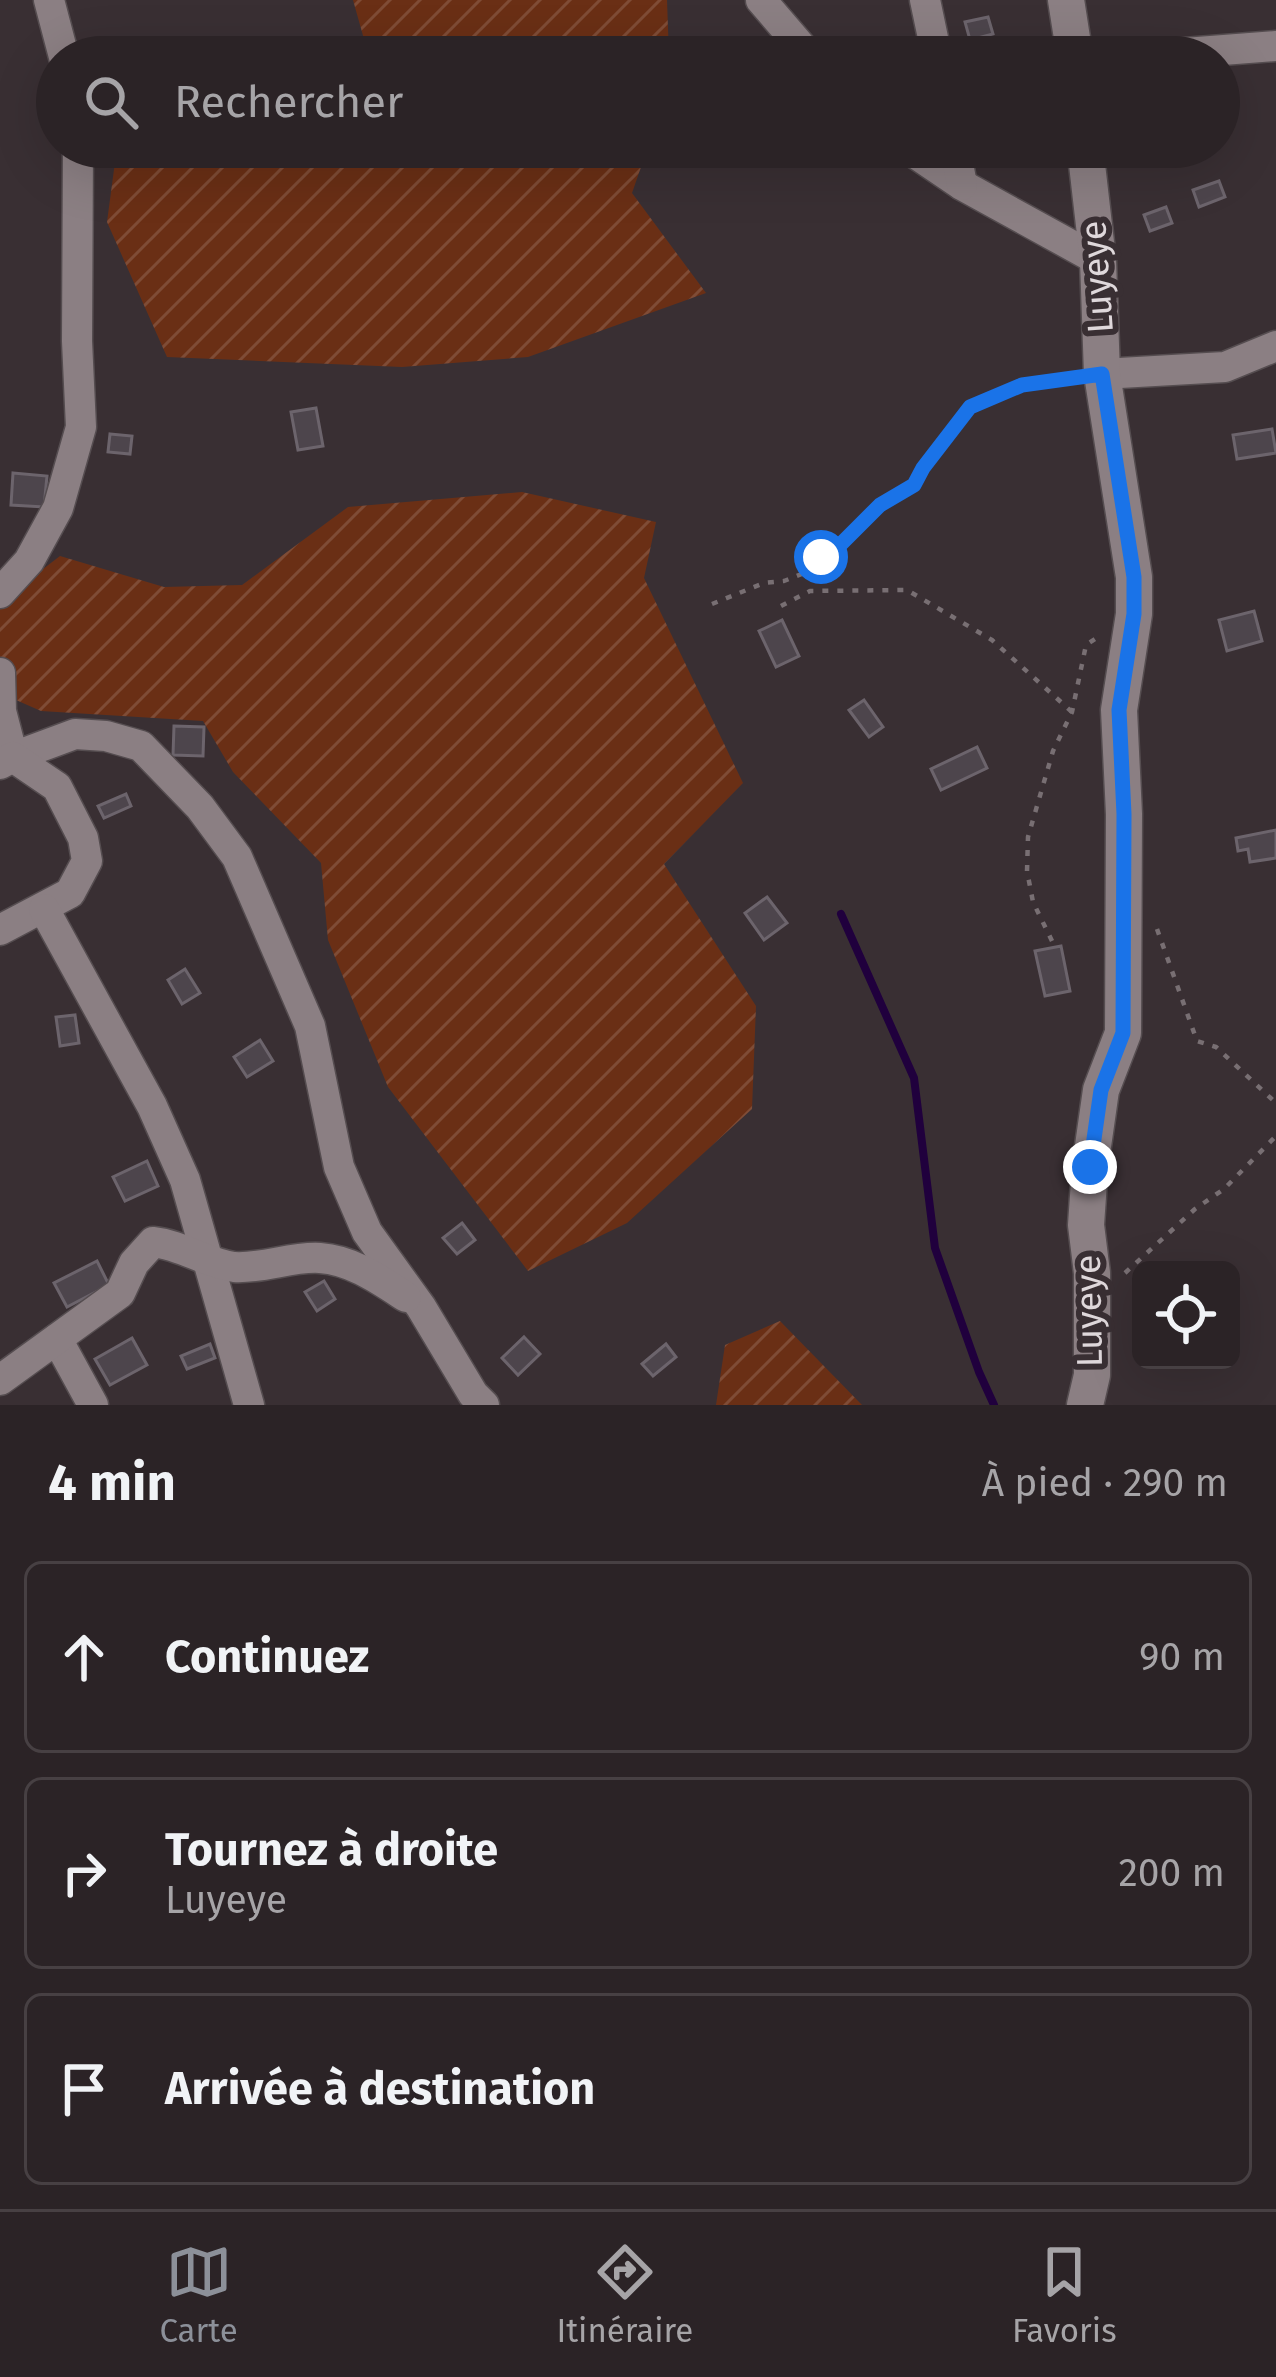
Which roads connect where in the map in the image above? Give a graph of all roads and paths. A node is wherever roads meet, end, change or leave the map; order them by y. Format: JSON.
{"nodes":[{"id":1,"x":49,"y":0,"type":"edge"},
{"id":2,"x":761,"y":0,"type":"edge"},
{"id":3,"x":926,"y":0,"type":"edge"},
{"id":4,"x":1066,"y":0,"type":"edge"},
{"id":5,"x":58,"y":36,"type":"edge"},
{"id":6,"x":792,"y":36,"type":"edge"},
{"id":7,"x":933,"y":36,"type":"edge"},
{"id":8,"x":1072,"y":36,"type":"edge"},
{"id":9,"x":1276,"y":46,"type":"edge"},
{"id":10,"x":1240,"y":49,"type":"edge"},
{"id":11,"x":78,"y":168,"type":"edge"},
{"id":12,"x":936,"y":168,"type":"edge"},
{"id":13,"x":959,"y":168,"type":"edge"},
{"id":14,"x":1087,"y":168,"type":"edge"},
{"id":15,"x":962,"y":185,"type":"junction"},
{"id":16,"x":1098,"y":260,"type":"junction"},
{"id":17,"x":1276,"y":346,"type":"edge"},
{"id":18,"x":1102,"y":374,"type":"junction"},
{"id":19,"x":0,"y":593,"type":"edge"},
{"id":20,"x":712,"y":604,"type":"dead end"},
{"id":21,"x":781,"y":606,"type":"dead end"},
{"id":22,"x":1134,"y":614,"type":"junction"},
{"id":23,"x":0,"y":673,"type":"edge"},
{"id":24,"x":1072,"y":712,"type":"junction"},
{"id":25,"x":6,"y":761,"type":"edge"},
{"id":26,"x":44,"y":909,"type":"junction"},
{"id":27,"x":1155,"y":924,"type":"dead end"},
{"id":28,"x":0,"y":930,"type":"edge"},
{"id":29,"x":1052,"y":940,"type":"dead end"},
{"id":30,"x":1276,"y":1103,"type":"edge"},
{"id":31,"x":1276,"y":1136,"type":"edge"},
{"id":32,"x":210,"y":1263,"type":"junction"},
{"id":33,"x":421,"y":1307,"type":"junction"},
{"id":34,"x":1093,"y":1314,"type":"junction"},
{"id":35,"x":57,"y":1339,"type":"junction"},
{"id":36,"x":0,"y":1380,"type":"edge"},
{"id":37,"x":93,"y":1405,"type":"edge"},
{"id":38,"x":249,"y":1405,"type":"edge"},
{"id":39,"x":484,"y":1405,"type":"edge"},
{"id":40,"x":1085,"y":1405,"type":"edge"}],
"edges":[{"from":1,"to":5,"type":"street"},
{"from":2,"to":6,"type":"street"},
{"from":3,"to":7,"type":"street"},
{"from":4,"to":8,"type":"street"},
{"from":9,"to":10,"type":"street"},
{"from":11,"to":19,"type":"street"},
{"from":12,"to":15,"type":"street"},
{"from":13,"to":15,"type":"street"},
{"from":14,"to":16,"type":"street","name":"Luyeye"},
{"from":15,"to":16,"type":"street"},
{"from":16,"to":18,"type":"street","name":"Luyeye"},
{"from":17,"to":18,"type":"street"},
{"from":18,"to":20,"type":"path"},
{"from":18,"to":22,"type":"street","name":"Luyeye"},
{"from":21,"to":24,"type":"path"},
{"from":22,"to":24,"type":"path"},
{"from":22,"to":34,"type":"street","name":"Luyeye"},
{"from":23,"to":25,"type":"street"},
{"from":24,"to":29,"type":"path"},
{"from":25,"to":26,"type":"street"},
{"from":25,"to":33,"type":"street"},
{"from":26,"to":28,"type":"street"},
{"from":26,"to":32,"type":"street"},
{"from":27,"to":30,"type":"path"},
{"from":31,"to":34,"type":"path"},
{"from":32,"to":33,"type":"street"},
{"from":32,"to":35,"type":"street"},
{"from":32,"to":38,"type":"street"},
{"from":33,"to":39,"type":"street"},
{"from":34,"to":40,"type":"street","name":"Luyeye"},
{"from":35,"to":36,"type":"street"},
{"from":35,"to":37,"type":"street"}]}
